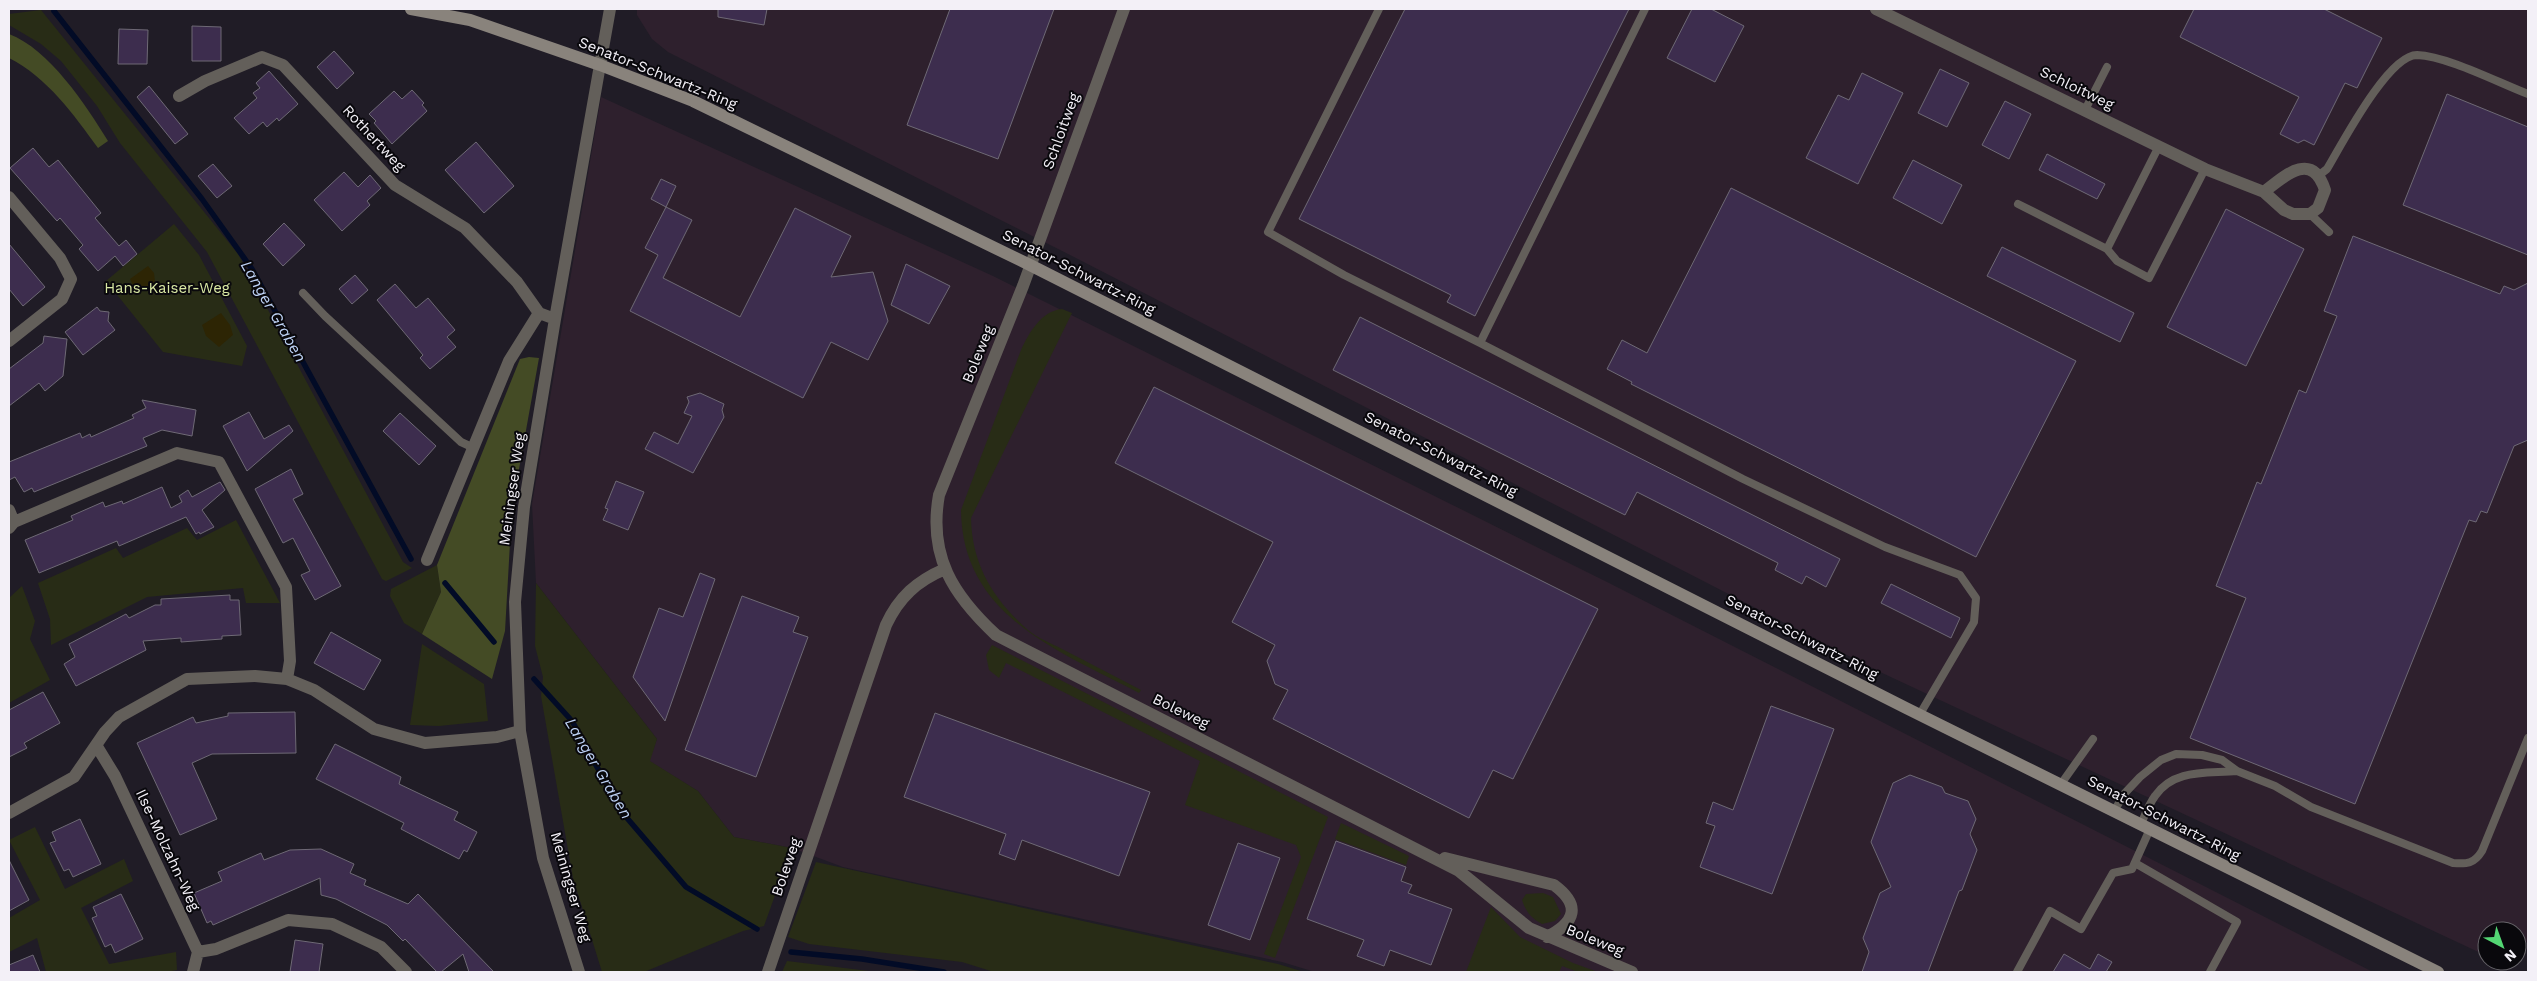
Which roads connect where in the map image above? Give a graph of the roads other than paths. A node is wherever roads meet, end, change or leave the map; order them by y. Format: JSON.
{"nodes":[{"id":1,"x":411,"y":9,"type":"edge"},
{"id":2,"x":610,"y":9,"type":"edge"},
{"id":3,"x":1124,"y":9,"type":"edge"},
{"id":4,"x":1379,"y":9,"type":"edge"},
{"id":5,"x":1645,"y":9,"type":"edge"},
{"id":6,"x":1876,"y":9,"type":"edge"},
{"id":7,"x":600,"y":65,"type":"junction"},
{"id":8,"x":2107,"y":67,"type":"dead end"},
{"id":9,"x":2528,"y":94,"type":"edge"},
{"id":10,"x":179,"y":96,"type":"dead end"},
{"id":11,"x":2085,"y":110,"type":"junction"},
{"id":12,"x":2159,"y":146,"type":"junction"},
{"id":13,"x":2206,"y":169,"type":"junction"},
{"id":14,"x":2318,"y":176,"type":"junction"},
{"id":15,"x":2264,"y":192,"type":"junction"},
{"id":16,"x":9,"y":197,"type":"edge"},
{"id":17,"x":2018,"y":204,"type":"dead end"},
{"id":18,"x":2310,"y":214,"type":"junction"},
{"id":19,"x":2329,"y":232,"type":"dead end"},
{"id":20,"x":2107,"y":248,"type":"junction"},
{"id":21,"x":1030,"y":265,"type":"junction"},
{"id":22,"x":303,"y":293,"type":"dead end"},
{"id":23,"x":539,"y":313,"type":"junction"},
{"id":24,"x":555,"y":319,"type":"junction"},
{"id":25,"x":9,"y":341,"type":"edge"},
{"id":26,"x":1480,"y":343,"type":"junction"},
{"id":27,"x":474,"y":448,"type":"junction"},
{"id":28,"x":9,"y":510,"type":"edge"},
{"id":29,"x":11,"y":525,"type":"edge"},
{"id":30,"x":427,"y":560,"type":"dead end"},
{"id":31,"x":945,"y":569,"type":"junction"},
{"id":32,"x":287,"y":679,"type":"junction"},
{"id":33,"x":1920,"y":714,"type":"junction"},
{"id":34,"x":520,"y":731,"type":"junction"},
{"id":35,"x":2528,"y":738,"type":"edge"},
{"id":36,"x":2092,"y":740,"type":"dead end"},
{"id":37,"x":96,"y":746,"type":"junction"},
{"id":38,"x":2237,"y":771,"type":"junction"},
{"id":39,"x":2061,"y":784,"type":"junction"},
{"id":40,"x":2114,"y":811,"type":"junction"},
{"id":41,"x":9,"y":813,"type":"edge"},
{"id":42,"x":2145,"y":826,"type":"junction"},
{"id":43,"x":1428,"y":854,"type":"junction"},
{"id":44,"x":2135,"y":864,"type":"junction"},
{"id":45,"x":1547,"y":937,"type":"junction"},
{"id":46,"x":198,"y":952,"type":"junction"},
{"id":47,"x":193,"y":972,"type":"edge"},
{"id":48,"x":406,"y":972,"type":"edge"},
{"id":49,"x":579,"y":972,"type":"edge"},
{"id":50,"x":768,"y":972,"type":"edge"},
{"id":51,"x":1632,"y":972,"type":"edge"},
{"id":52,"x":2017,"y":972,"type":"edge"},
{"id":53,"x":2210,"y":972,"type":"edge"},
{"id":54,"x":2438,"y":972,"type":"edge"}],
"edges":[{"from":1,"to":7,"type":"main road","name":"Senator-Schwartz-Ring"},
{"from":2,"to":7,"type":"street","name":"Meiningser Weg"},
{"from":3,"to":21,"type":"street","name":"Schloitweg"},
{"from":4,"to":26,"type":"lane"},
{"from":5,"to":26,"type":"lane"},
{"from":6,"to":11,"type":"street","name":"Schloitweg"},
{"from":7,"to":21,"type":"main road","name":"Senator-Schwartz-Ring"},
{"from":7,"to":24,"type":"street","name":"Meiningser Weg"},
{"from":8,"to":11,"type":"lane"},
{"from":9,"to":14,"type":"lane"},
{"from":10,"to":23,"type":"street","name":"Rothertweg"},
{"from":11,"to":12,"type":"street","name":"Schloitweg"},
{"from":12,"to":13,"type":"street","name":"Schloitweg"},
{"from":12,"to":20,"type":"lane"},
{"from":13,"to":15,"type":"street","name":"Schloitweg"},
{"from":13,"to":20,"type":"lane"},
{"from":14,"to":15,"type":"street"},
{"from":14,"to":18,"type":"street"},
{"from":15,"to":18,"type":"street","name":"Schloitweg"},
{"from":16,"to":25,"type":"street"},
{"from":17,"to":20,"type":"lane"},
{"from":18,"to":19,"type":"lane"},
{"from":21,"to":31,"type":"street","name":"Boleweg"},
{"from":21,"to":33,"type":"main road","name":"Senator-Schwartz-Ring"},
{"from":22,"to":27,"type":"lane"},
{"from":23,"to":24,"type":"street"},
{"from":23,"to":27,"type":"street"},
{"from":24,"to":34,"type":"street","name":"Meiningser Weg"},
{"from":26,"to":33,"type":"lane"},
{"from":27,"to":30,"type":"street"},
{"from":28,"to":29,"type":"street"},
{"from":29,"to":32,"type":"street"},
{"from":31,"to":43,"type":"street","name":"Boleweg"},
{"from":31,"to":50,"type":"street","name":"Boleweg"},
{"from":32,"to":34,"type":"street"},
{"from":32,"to":37,"type":"street"},
{"from":33,"to":39,"type":"main road","name":"Senator-Schwartz-Ring"},
{"from":34,"to":49,"type":"street","name":"Meiningser Weg"},
{"from":35,"to":38,"type":"lane"},
{"from":36,"to":39,"type":"lane"},
{"from":37,"to":41,"type":"street"},
{"from":37,"to":46,"type":"street","name":"Ilse-Molzahn-Weg"},
{"from":38,"to":40,"type":"lane"},
{"from":38,"to":42,"type":"lane"},
{"from":39,"to":40,"type":"main road","name":"Senator-Schwartz-Ring"},
{"from":40,"to":42,"type":"main road","name":"Senator-Schwartz-Ring"},
{"from":42,"to":44,"type":"lane"},
{"from":42,"to":54,"type":"main road","name":"Senator-Schwartz-Ring"},
{"from":43,"to":45,"type":"street","name":"Boleweg"},
{"from":43,"to":45,"type":"street","name":"Boleweg"},
{"from":44,"to":52,"type":"lane"},
{"from":44,"to":53,"type":"lane"},
{"from":45,"to":51,"type":"street","name":"Boleweg"},
{"from":46,"to":47,"type":"street"},
{"from":46,"to":48,"type":"street"}]}
